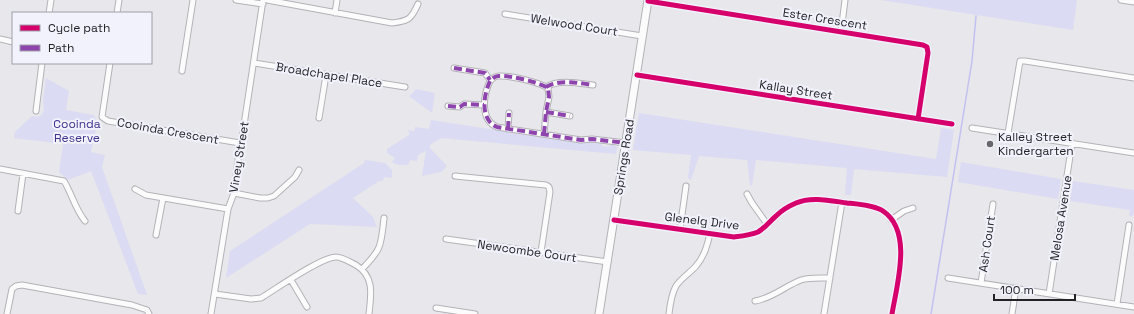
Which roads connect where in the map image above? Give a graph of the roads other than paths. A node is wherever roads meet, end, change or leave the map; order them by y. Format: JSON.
{"nodes":[{"id":1,"x":51,"y":0,"type":"edge"},
{"id":2,"x":119,"y":0,"type":"edge"},
{"id":3,"x":193,"y":0,"type":"edge"},
{"id":4,"x":236,"y":0,"type":"edge"},
{"id":5,"x":337,"y":0,"type":"edge"},
{"id":6,"x":845,"y":0,"type":"edge"},
{"id":7,"x":1121,"y":0,"type":"edge"},
{"id":8,"x":264,"y":1,"type":"edge"},
{"id":9,"x":648,"y":1,"type":"edge"},
{"id":10,"x":1134,"y":2,"type":"edge"},
{"id":11,"x":418,"y":4,"type":"dead end"},
{"id":12,"x":49,"y":12,"type":"edge"},
{"id":13,"x":117,"y":12,"type":"edge"},
{"id":14,"x":335,"y":13,"type":"junction"},
{"id":15,"x":505,"y":14,"type":"dead end"},
{"id":16,"x":840,"y":32,"type":"junction"},
{"id":17,"x":642,"y":36,"type":"junction"},
{"id":18,"x":0,"y":39,"type":"edge"},
{"id":19,"x":12,"y":42,"type":"edge"},
{"id":20,"x":254,"y":63,"type":"junction"},
{"id":21,"x":42,"y":64,"type":"edge"},
{"id":22,"x":110,"y":64,"type":"edge"},
{"id":23,"x":454,"y":68,"type":"dead end"},
{"id":24,"x":182,"y":70,"type":"dead end"},
{"id":25,"x":326,"y":75,"type":"junction"},
{"id":26,"x":636,"y":75,"type":"junction"},
{"id":27,"x":1134,"y":78,"type":"edge"},
{"id":28,"x":490,"y":80,"type":"junction"},
{"id":29,"x":593,"y":85,"type":"dead end"},
{"id":30,"x":405,"y":87,"type":"dead end"},
{"id":31,"x":546,"y":87,"type":"junction"},
{"id":32,"x":484,"y":105,"type":"junction"},
{"id":33,"x":448,"y":106,"type":"dead end"},
{"id":34,"x":36,"y":111,"type":"dead end"},
{"id":35,"x":546,"y":112,"type":"junction"},
{"id":36,"x":509,"y":113,"type":"dead end"},
{"id":37,"x":570,"y":116,"type":"dead end"},
{"id":38,"x":319,"y":118,"type":"dead end"},
{"id":39,"x":918,"y":119,"type":"junction"},
{"id":40,"x":952,"y":124,"type":"dead end"},
{"id":41,"x":972,"y":128,"type":"dead end"},
{"id":42,"x":508,"y":129,"type":"junction"},
{"id":43,"x":1008,"y":133,"type":"junction"},
{"id":44,"x":544,"y":134,"type":"junction"},
{"id":45,"x":240,"y":143,"type":"junction"},
{"id":46,"x":626,"y":143,"type":"junction"},
{"id":47,"x":1072,"y":143,"type":"junction"},
{"id":48,"x":1134,"y":153,"type":"edge"},
{"id":49,"x":0,"y":170,"type":"edge"},
{"id":50,"x":299,"y":170,"type":"dead end"},
{"id":51,"x":23,"y":174,"type":"junction"},
{"id":52,"x":455,"y":176,"type":"dead end"},
{"id":53,"x":686,"y":186,"type":"dead end"},
{"id":54,"x":135,"y":189,"type":"dead end"},
{"id":55,"x":234,"y":194,"type":"junction"},
{"id":56,"x":747,"y":194,"type":"dead end"},
{"id":57,"x":162,"y":198,"type":"junction"},
{"id":58,"x":842,"y":202,"type":"junction"},
{"id":59,"x":993,"y":204,"type":"dead end"},
{"id":60,"x":913,"y":208,"type":"dead end"},
{"id":61,"x":228,"y":209,"type":"junction"},
{"id":62,"x":18,"y":211,"type":"dead end"},
{"id":63,"x":384,"y":218,"type":"dead end"},
{"id":64,"x":614,"y":220,"type":"junction"},
{"id":65,"x":891,"y":220,"type":"junction"},
{"id":66,"x":85,"y":221,"type":"dead end"},
{"id":67,"x":767,"y":224,"type":"junction"},
{"id":68,"x":1129,"y":225,"type":"dead end"},
{"id":69,"x":680,"y":229,"type":"junction"},
{"id":70,"x":710,"y":234,"type":"junction"},
{"id":71,"x":156,"y":235,"type":"dead end"},
{"id":72,"x":446,"y":239,"type":"dead end"},
{"id":73,"x":541,"y":252,"type":"junction"},
{"id":74,"x":608,"y":262,"type":"junction"},
{"id":75,"x":362,"y":269,"type":"junction"},
{"id":76,"x":830,"y":278,"type":"junction"},
{"id":77,"x":948,"y":278,"type":"dead end"},
{"id":78,"x":291,"y":280,"type":"junction"},
{"id":79,"x":981,"y":283,"type":"junction"},
{"id":80,"x":1016,"y":288,"type":"junction"},
{"id":81,"x":215,"y":294,"type":"junction"},
{"id":82,"x":1049,"y":294,"type":"junction"},
{"id":83,"x":755,"y":301,"type":"dead end"},
{"id":84,"x":1117,"y":304,"type":"junction"},
{"id":85,"x":308,"y":307,"type":"dead end"},
{"id":86,"x":1134,"y":307,"type":"edge"},
{"id":87,"x":436,"y":308,"type":"dead end"},
{"id":88,"x":7,"y":314,"type":"edge"},
{"id":89,"x":149,"y":314,"type":"edge"},
{"id":90,"x":211,"y":314,"type":"edge"},
{"id":91,"x":369,"y":314,"type":"edge"},
{"id":92,"x":475,"y":314,"type":"edge"},
{"id":93,"x":600,"y":314,"type":"edge"},
{"id":94,"x":669,"y":314,"type":"edge"},
{"id":95,"x":824,"y":314,"type":"edge"},
{"id":96,"x":892,"y":314,"type":"edge"},
{"id":97,"x":1012,"y":314,"type":"edge"}],
"edges":[{"from":1,"to":12,"type":"street"},
{"from":2,"to":13,"type":"street"},
{"from":3,"to":24,"type":"street"},
{"from":4,"to":8,"type":"street"},
{"from":5,"to":14,"type":"street"},
{"from":6,"to":16,"type":"street"},
{"from":7,"to":10,"type":"street"},
{"from":8,"to":14,"type":"street"},
{"from":8,"to":20,"type":"street","name":"Viney Street"},
{"from":9,"to":16,"type":"street","name":"Ester Crescent"},
{"from":9,"to":17,"type":"main road","name":"Springs Road"},
{"from":11,"to":14,"type":"street"},
{"from":15,"to":17,"type":"street","name":"Welwood Court"},
{"from":16,"to":39,"type":"street","name":"Ester Crescent"},
{"from":17,"to":26,"type":"main road","name":"Springs Road"},
{"from":18,"to":19,"type":"street"},
{"from":20,"to":25,"type":"street","name":"Broadchapel Place"},
{"from":20,"to":45,"type":"street","name":"Viney Street"},
{"from":21,"to":34,"type":"street"},
{"from":22,"to":45,"type":"street","name":"Cooinda Crescent"},
{"from":23,"to":28,"type":"street"},
{"from":25,"to":30,"type":"street","name":"Broadchapel Place"},
{"from":25,"to":38,"type":"street"},
{"from":26,"to":39,"type":"street","name":"Kallay Street"},
{"from":26,"to":46,"type":"main road","name":"Springs Road"},
{"from":27,"to":43,"type":"street"},
{"from":28,"to":31,"type":"street"},
{"from":28,"to":32,"type":"street"},
{"from":29,"to":31,"type":"street"},
{"from":31,"to":35,"type":"street"},
{"from":32,"to":33,"type":"street"},
{"from":32,"to":42,"type":"street"},
{"from":35,"to":37,"type":"street"},
{"from":35,"to":44,"type":"street"},
{"from":36,"to":42,"type":"street"},
{"from":39,"to":40,"type":"street","name":"Kallay Street"},
{"from":41,"to":43,"type":"street"},
{"from":42,"to":44,"type":"street"},
{"from":43,"to":47,"type":"street"},
{"from":44,"to":46,"type":"street"},
{"from":45,"to":55,"type":"street","name":"Viney Street"},
{"from":46,"to":64,"type":"main road","name":"Springs Road"},
{"from":47,"to":48,"type":"street"},
{"from":47,"to":82,"type":"street","name":"Melosa Avenue"},
{"from":49,"to":51,"type":"street"},
{"from":50,"to":55,"type":"street"},
{"from":51,"to":62,"type":"street"},
{"from":51,"to":66,"type":"street"},
{"from":52,"to":73,"type":"street"},
{"from":53,"to":69,"type":"street"},
{"from":54,"to":57,"type":"street"},
{"from":55,"to":61,"type":"street","name":"Viney Street"},
{"from":56,"to":67,"type":"street"},
{"from":57,"to":61,"type":"street"},
{"from":57,"to":71,"type":"street"},
{"from":58,"to":65,"type":"street","name":"Glenelg Drive"},
{"from":58,"to":67,"type":"street","name":"Glenelg Drive"},
{"from":58,"to":76,"type":"street"},
{"from":59,"to":79,"type":"street","name":"Ash Court"},
{"from":60,"to":65,"type":"street"},
{"from":61,"to":81,"type":"street","name":"Viney Street"},
{"from":63,"to":75,"type":"street"},
{"from":64,"to":69,"type":"street","name":"Glenelg Drive"},
{"from":64,"to":74,"type":"main road","name":"Springs Road"},
{"from":65,"to":96,"type":"street","name":"Glenelg Drive"},
{"from":67,"to":70,"type":"street","name":"Glenelg Drive"},
{"from":68,"to":84,"type":"street"},
{"from":69,"to":70,"type":"street","name":"Glenelg Drive"},
{"from":70,"to":94,"type":"street"},
{"from":72,"to":73,"type":"street","name":"Newcombe Court"},
{"from":73,"to":74,"type":"street","name":"Newcombe Court"},
{"from":74,"to":93,"type":"main road","name":"Springs Road"},
{"from":75,"to":78,"type":"street"},
{"from":75,"to":91,"type":"street"},
{"from":76,"to":83,"type":"street"},
{"from":76,"to":95,"type":"street"},
{"from":77,"to":79,"type":"street"},
{"from":78,"to":81,"type":"street"},
{"from":78,"to":85,"type":"street"},
{"from":79,"to":80,"type":"street"},
{"from":80,"to":82,"type":"street"},
{"from":80,"to":97,"type":"street"},
{"from":81,"to":90,"type":"street","name":"Viney Street"},
{"from":82,"to":84,"type":"street"},
{"from":84,"to":86,"type":"street"},
{"from":87,"to":92,"type":"street"},
{"from":88,"to":89,"type":"street"}]}
